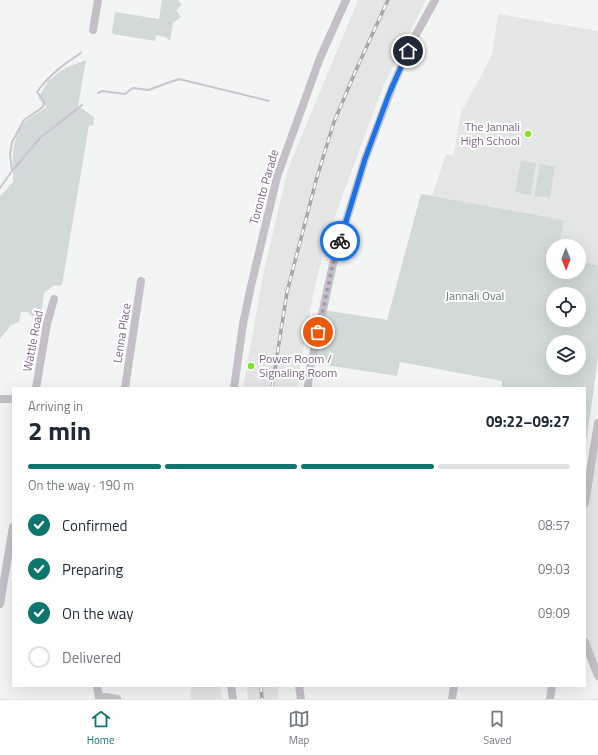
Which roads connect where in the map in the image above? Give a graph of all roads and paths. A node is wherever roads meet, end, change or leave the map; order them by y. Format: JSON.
{"nodes":[{"id":1,"x":98,"y":0,"type":"edge"},
{"id":2,"x":346,"y":0,"type":"edge"},
{"id":3,"x":435,"y":0,"type":"edge"},
{"id":4,"x":93,"y":30,"type":"dead end"},
{"id":5,"x":142,"y":281,"type":"dead end"},
{"id":6,"x":54,"y":299,"type":"dead end"},
{"id":7,"x":36,"y":387,"type":"edge"},
{"id":8,"x":125,"y":387,"type":"edge"},
{"id":9,"x":234,"y":387,"type":"edge"},
{"id":10,"x":308,"y":387,"type":"edge"},
{"id":11,"x":0,"y":399,"type":"edge"},
{"id":12,"x":12,"y":400,"type":"edge"},
{"id":13,"x":598,"y":423,"type":"edge"},
{"id":14,"x":586,"y":488,"type":"edge"},
{"id":15,"x":12,"y":533,"type":"edge"},
{"id":16,"x":0,"y":604,"type":"edge"},
{"id":17,"x":586,"y":645,"type":"edge"},
{"id":18,"x":598,"y":676,"type":"edge"},
{"id":19,"x":97,"y":687,"type":"edge"},
{"id":20,"x":231,"y":687,"type":"edge"},
{"id":21,"x":299,"y":687,"type":"edge"},
{"id":22,"x":454,"y":687,"type":"edge"},
{"id":23,"x":552,"y":687,"type":"edge"},
{"id":24,"x":98,"y":699,"type":"edge"},
{"id":25,"x":117,"y":699,"type":"edge"},
{"id":26,"x":233,"y":699,"type":"edge"},
{"id":27,"x":300,"y":699,"type":"edge"},
{"id":28,"x":452,"y":699,"type":"edge"},
{"id":29,"x":550,"y":699,"type":"edge"}],
"edges":[{"from":1,"to":4,"type":"street"},
{"from":2,"to":9,"type":"street","name":"Toronto Parade"},
{"from":3,"to":10,"type":"street"},
{"from":5,"to":8,"type":"street","name":"Lenna Place"},
{"from":6,"to":7,"type":"street","name":"Wattle Road"},
{"from":11,"to":12,"type":"street"},
{"from":13,"to":14,"type":"street"},
{"from":15,"to":16,"type":"street"},
{"from":17,"to":18,"type":"street"},
{"from":19,"to":24,"type":"street"},
{"from":20,"to":26,"type":"street"},
{"from":21,"to":27,"type":"street"},
{"from":22,"to":28,"type":"street"},
{"from":23,"to":29,"type":"street"},
{"from":24,"to":25,"type":"street"}]}
